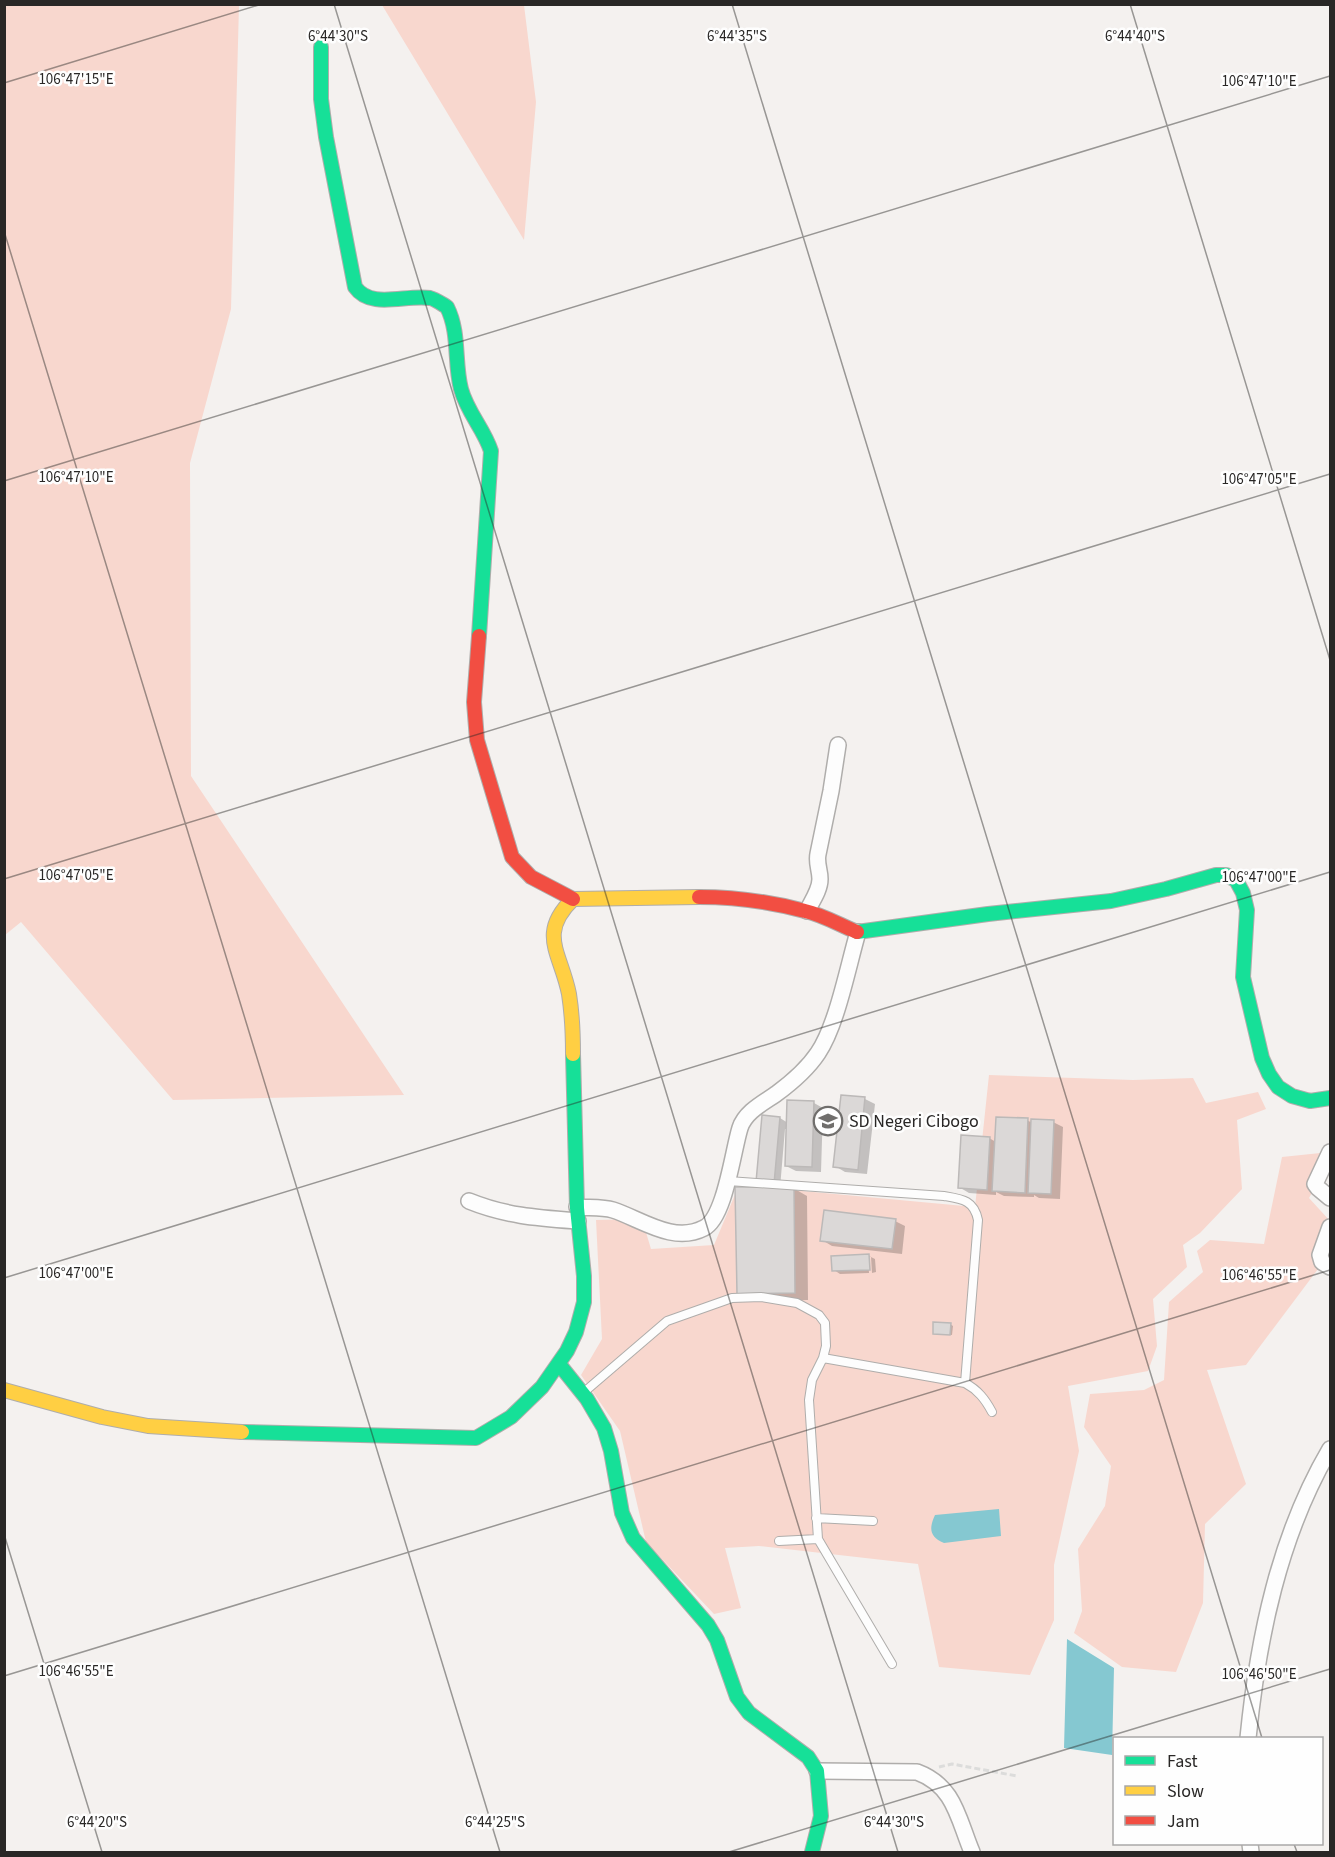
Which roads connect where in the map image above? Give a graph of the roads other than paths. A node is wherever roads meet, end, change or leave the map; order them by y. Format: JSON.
{"nodes":[{"id":1,"x":321,"y":48,"type":"dead end"},
{"id":2,"x":838,"y":745,"type":"dead end"},
{"id":3,"x":573,"y":899,"type":"junction"},
{"id":4,"x":807,"y":911,"type":"junction"},
{"id":5,"x":858,"y":932,"type":"junction"},
{"id":6,"x":1330,"y":1098,"type":"edge"},
{"id":7,"x":1330,"y":1152,"type":"edge"},
{"id":8,"x":728,"y":1181,"type":"junction"},
{"id":9,"x":1330,"y":1198,"type":"edge"},
{"id":10,"x":469,"y":1201,"type":"dead end"},
{"id":11,"x":578,"y":1214,"type":"junction"},
{"id":12,"x":1330,"y":1227,"type":"edge"},
{"id":13,"x":1330,"y":1267,"type":"edge"},
{"id":14,"x":824,"y":1358,"type":"junction"},
{"id":15,"x":559,"y":1364,"type":"junction"},
{"id":16,"x":965,"y":1383,"type":"junction"},
{"id":17,"x":4,"y":1390,"type":"edge"},
{"id":18,"x":582,"y":1393,"type":"junction"},
{"id":19,"x":992,"y":1412,"type":"dead end"},
{"id":20,"x":1330,"y":1449,"type":"edge"},
{"id":21,"x":816,"y":1518,"type":"junction"},
{"id":22,"x":873,"y":1521,"type":"dead end"},
{"id":23,"x":818,"y":1539,"type":"junction"},
{"id":24,"x":779,"y":1541,"type":"dead end"},
{"id":25,"x":892,"y":1664,"type":"dead end"},
{"id":26,"x":1248,"y":1737,"type":"edge"},
{"id":27,"x":817,"y":1771,"type":"junction"},
{"id":28,"x":812,"y":1852,"type":"edge"},
{"id":29,"x":972,"y":1852,"type":"edge"}],
"edges":[{"from":1,"to":3,"type":"street"},
{"from":2,"to":4,"type":"street"},
{"from":3,"to":4,"type":"street"},
{"from":3,"to":11,"type":"street"},
{"from":4,"to":5,"type":"street"},
{"from":5,"to":6,"type":"street"},
{"from":5,"to":8,"type":"street"},
{"from":7,"to":9,"type":"street"},
{"from":8,"to":11,"type":"street"},
{"from":8,"to":16,"type":"lane"},
{"from":10,"to":11,"type":"street"},
{"from":11,"to":15,"type":"street"},
{"from":12,"to":13,"type":"street"},
{"from":14,"to":16,"type":"lane"},
{"from":14,"to":18,"type":"lane"},
{"from":14,"to":21,"type":"lane"},
{"from":15,"to":17,"type":"street"},
{"from":15,"to":18,"type":"street"},
{"from":16,"to":19,"type":"lane"},
{"from":18,"to":27,"type":"street"},
{"from":20,"to":26,"type":"street"},
{"from":21,"to":22,"type":"lane"},
{"from":21,"to":23,"type":"lane"},
{"from":23,"to":24,"type":"lane"},
{"from":23,"to":25,"type":"lane"},
{"from":27,"to":28,"type":"street"},
{"from":27,"to":29,"type":"street"}]}
